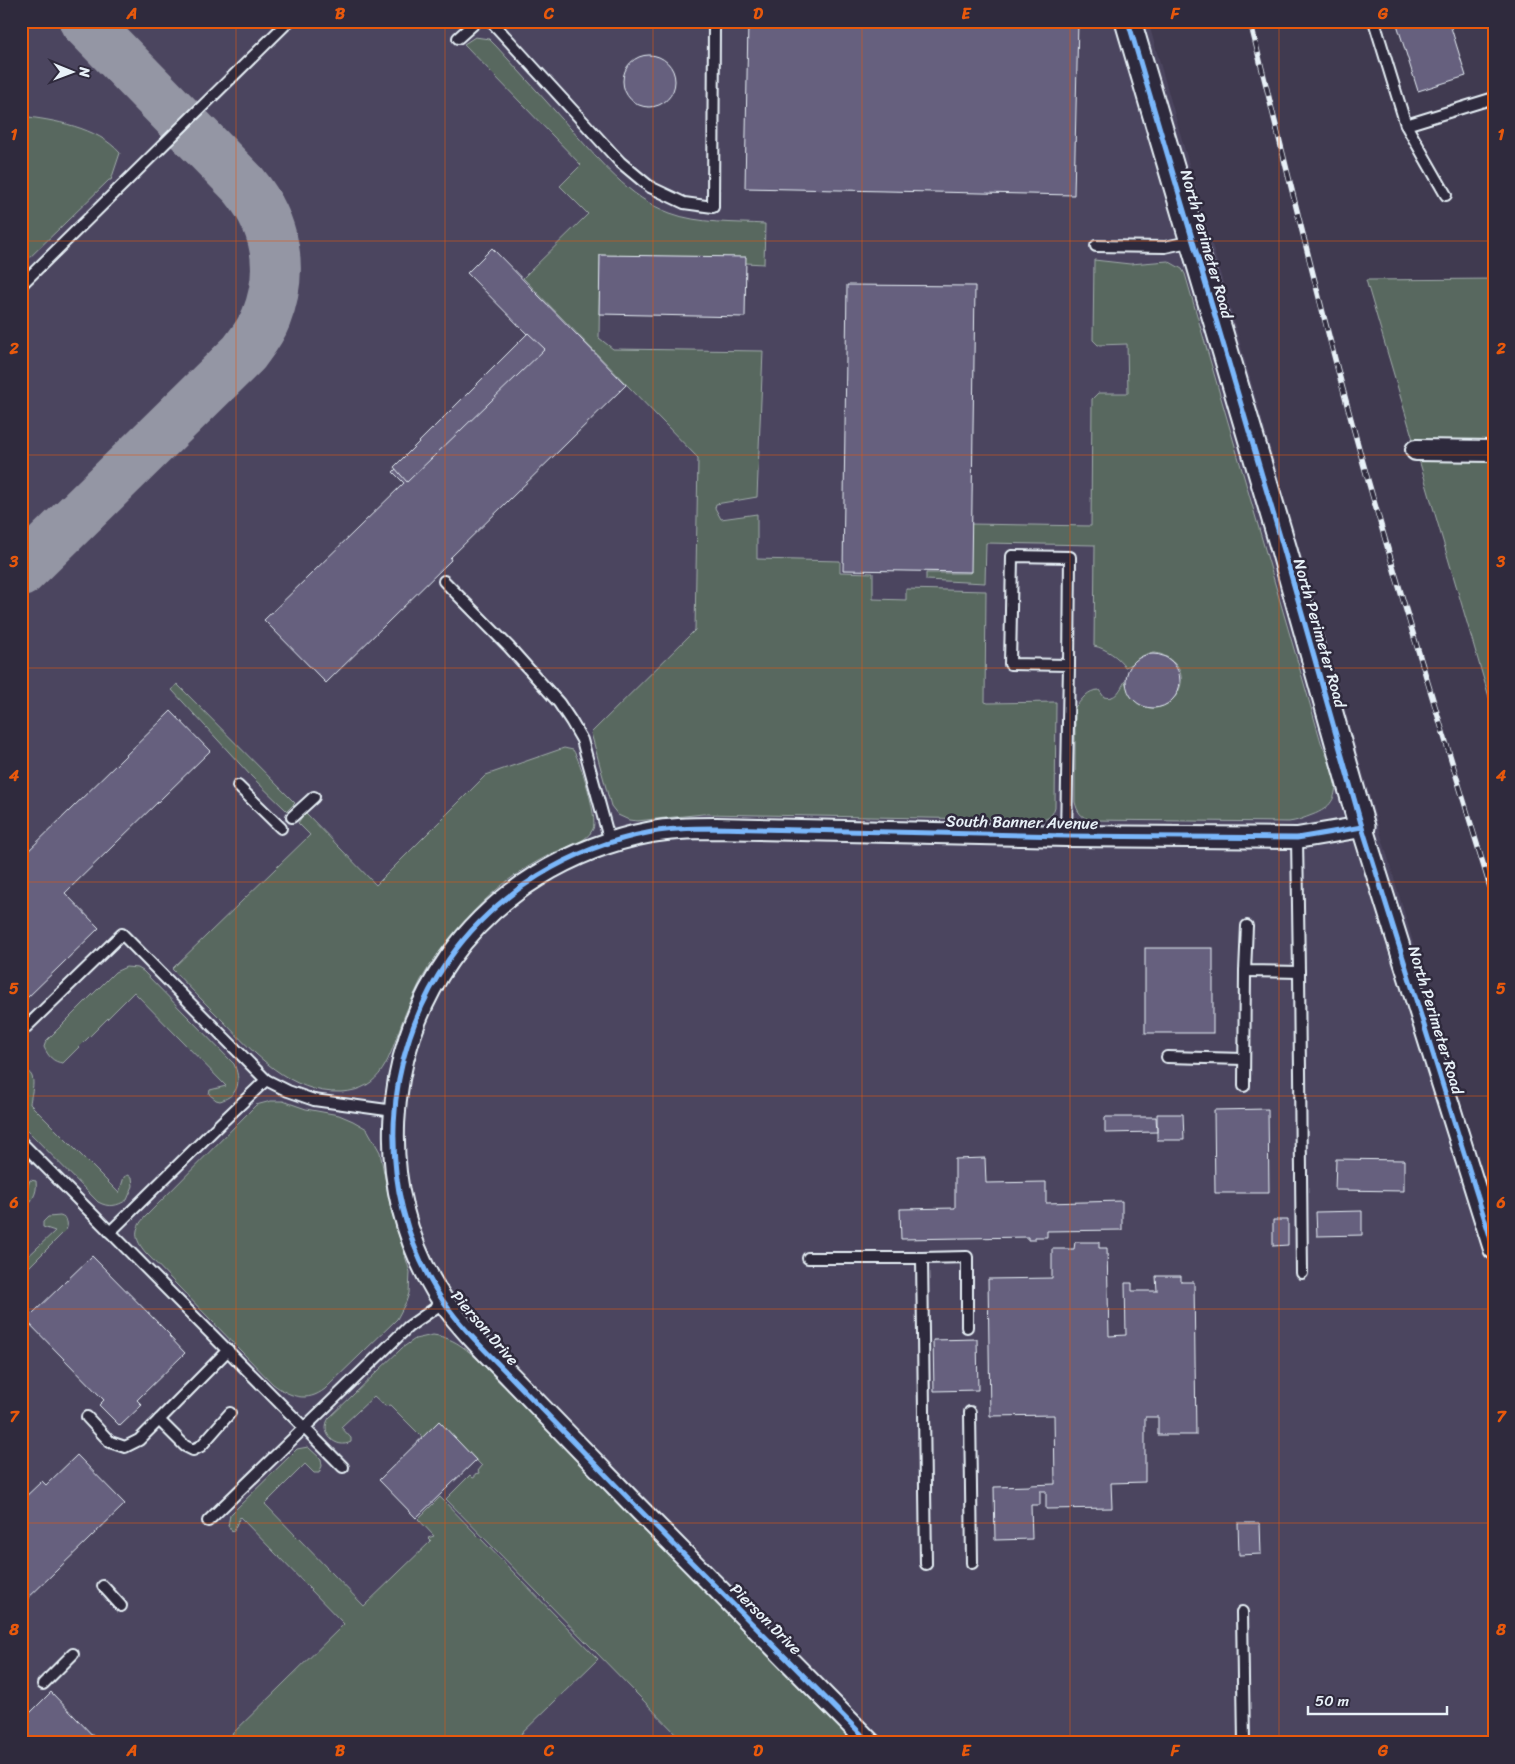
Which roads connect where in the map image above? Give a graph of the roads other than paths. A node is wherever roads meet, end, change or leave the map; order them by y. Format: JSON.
{"nodes":[{"id":1,"x":290,"y":21,"type":"edge"},
{"id":2,"x":477,"y":21,"type":"edge"},
{"id":3,"x":492,"y":21,"type":"edge"},
{"id":4,"x":716,"y":21,"type":"edge"},
{"id":5,"x":1128,"y":21,"type":"edge"},
{"id":6,"x":1374,"y":21,"type":"edge"},
{"id":7,"x":458,"y":38,"type":"dead end"},
{"id":8,"x":1494,"y":98,"type":"edge"},
{"id":9,"x":1406,"y":125,"type":"junction"},
{"id":10,"x":1446,"y":195,"type":"dead end"},
{"id":11,"x":1193,"y":241,"type":"junction"},
{"id":12,"x":1096,"y":246,"type":"dead end"},
{"id":13,"x":21,"y":285,"type":"edge"},
{"id":14,"x":1416,"y":450,"type":"dead end"},
{"id":15,"x":1494,"y":451,"type":"edge"},
{"id":16,"x":444,"y":581,"type":"dead end"},
{"id":17,"x":1069,"y":665,"type":"junction"},
{"id":18,"x":238,"y":786,"type":"dead end"},
{"id":19,"x":314,"y":797,"type":"dead end"},
{"id":20,"x":292,"y":818,"type":"dead end"},
{"id":21,"x":1362,"y":827,"type":"junction"},
{"id":22,"x":281,"y":828,"type":"dead end"},
{"id":23,"x":681,"y":828,"type":"joint"},
{"id":24,"x":1066,"y":836,"type":"junction"},
{"id":25,"x":1297,"y":838,"type":"junction"},
{"id":26,"x":610,"y":842,"type":"junction"},
{"id":27,"x":1247,"y":926,"type":"dead end"},
{"id":28,"x":1245,"y":971,"type":"junction"},
{"id":29,"x":1299,"y":972,"type":"junction"},
{"id":30,"x":21,"y":1032,"type":"edge"},
{"id":31,"x":1167,"y":1057,"type":"dead end"},
{"id":32,"x":1244,"y":1059,"type":"junction"},
{"id":33,"x":266,"y":1080,"type":"junction"},
{"id":34,"x":1244,"y":1086,"type":"dead end"},
{"id":35,"x":394,"y":1110,"type":"junction"},
{"id":36,"x":21,"y":1142,"type":"edge"},
{"id":37,"x":110,"y":1232,"type":"junction"},
{"id":38,"x":1494,"y":1249,"type":"edge"},
{"id":39,"x":808,"y":1258,"type":"dead end"},
{"id":40,"x":922,"y":1258,"type":"junction"},
{"id":41,"x":1302,"y":1273,"type":"dead end"},
{"id":42,"x":444,"y":1302,"type":"junction"},
{"id":43,"x":967,"y":1327,"type":"dead end"},
{"id":44,"x":228,"y":1350,"type":"junction"},
{"id":45,"x":970,"y":1412,"type":"dead end"},
{"id":46,"x":230,"y":1413,"type":"dead end"},
{"id":47,"x":87,"y":1417,"type":"dead end"},
{"id":48,"x":159,"y":1420,"type":"junction"},
{"id":49,"x":305,"y":1428,"type":"junction"},
{"id":50,"x":343,"y":1468,"type":"dead end"},
{"id":51,"x":208,"y":1520,"type":"dead end"},
{"id":52,"x":972,"y":1563,"type":"dead end"},
{"id":53,"x":926,"y":1564,"type":"dead end"},
{"id":54,"x":103,"y":1586,"type":"dead end"},
{"id":55,"x":122,"y":1606,"type":"dead end"},
{"id":56,"x":1242,"y":1612,"type":"dead end"},
{"id":57,"x":73,"y":1654,"type":"dead end"},
{"id":58,"x":43,"y":1684,"type":"dead end"},
{"id":59,"x":870,"y":1743,"type":"edge"},
{"id":60,"x":1244,"y":1743,"type":"edge"}],
"edges":[{"from":1,"to":13,"type":"lane"},
{"from":2,"to":7,"type":"lane"},
{"from":3,"to":4,"type":"lane"},
{"from":5,"to":11,"type":"street","name":"North Perimeter Road"},
{"from":6,"to":9,"type":"lane"},
{"from":8,"to":9,"type":"lane"},
{"from":9,"to":10,"type":"lane"},
{"from":11,"to":12,"type":"lane"},
{"from":11,"to":21,"type":"street","name":"North Perimeter Road"},
{"from":14,"to":15,"type":"street"},
{"from":16,"to":26,"type":"lane"},
{"from":17,"to":17,"type":"lane"},
{"from":17,"to":24,"type":"lane"},
{"from":18,"to":22,"type":"lane"},
{"from":19,"to":20,"type":"lane"},
{"from":21,"to":25,"type":"street","name":"South Banner Avenue"},
{"from":21,"to":38,"type":"street","name":"North Perimeter Road"},
{"from":23,"to":24,"type":"street","name":"South Banner Avenue"},
{"from":23,"to":26,"type":"street","name":"Pierson Drive"},
{"from":24,"to":25,"type":"street","name":"South Banner Avenue"},
{"from":25,"to":29,"type":"lane"},
{"from":26,"to":35,"type":"street","name":"Pierson Drive"},
{"from":27,"to":28,"type":"lane"},
{"from":28,"to":29,"type":"lane"},
{"from":28,"to":32,"type":"lane"},
{"from":29,"to":41,"type":"lane"},
{"from":30,"to":33,"type":"lane"},
{"from":31,"to":32,"type":"lane"},
{"from":32,"to":34,"type":"lane"},
{"from":33,"to":35,"type":"lane"},
{"from":33,"to":37,"type":"lane"},
{"from":35,"to":42,"type":"street","name":"Pierson Drive"},
{"from":36,"to":37,"type":"lane"},
{"from":37,"to":44,"type":"lane"},
{"from":39,"to":40,"type":"lane"},
{"from":40,"to":43,"type":"lane"},
{"from":40,"to":53,"type":"lane"},
{"from":42,"to":49,"type":"lane"},
{"from":42,"to":59,"type":"street","name":"Pierson Drive"},
{"from":44,"to":48,"type":"lane"},
{"from":44,"to":49,"type":"lane"},
{"from":45,"to":52,"type":"lane"},
{"from":46,"to":48,"type":"lane"},
{"from":47,"to":48,"type":"lane"},
{"from":49,"to":50,"type":"lane"},
{"from":49,"to":51,"type":"lane"},
{"from":54,"to":55,"type":"lane"},
{"from":56,"to":60,"type":"lane"},
{"from":57,"to":58,"type":"lane"}]}
